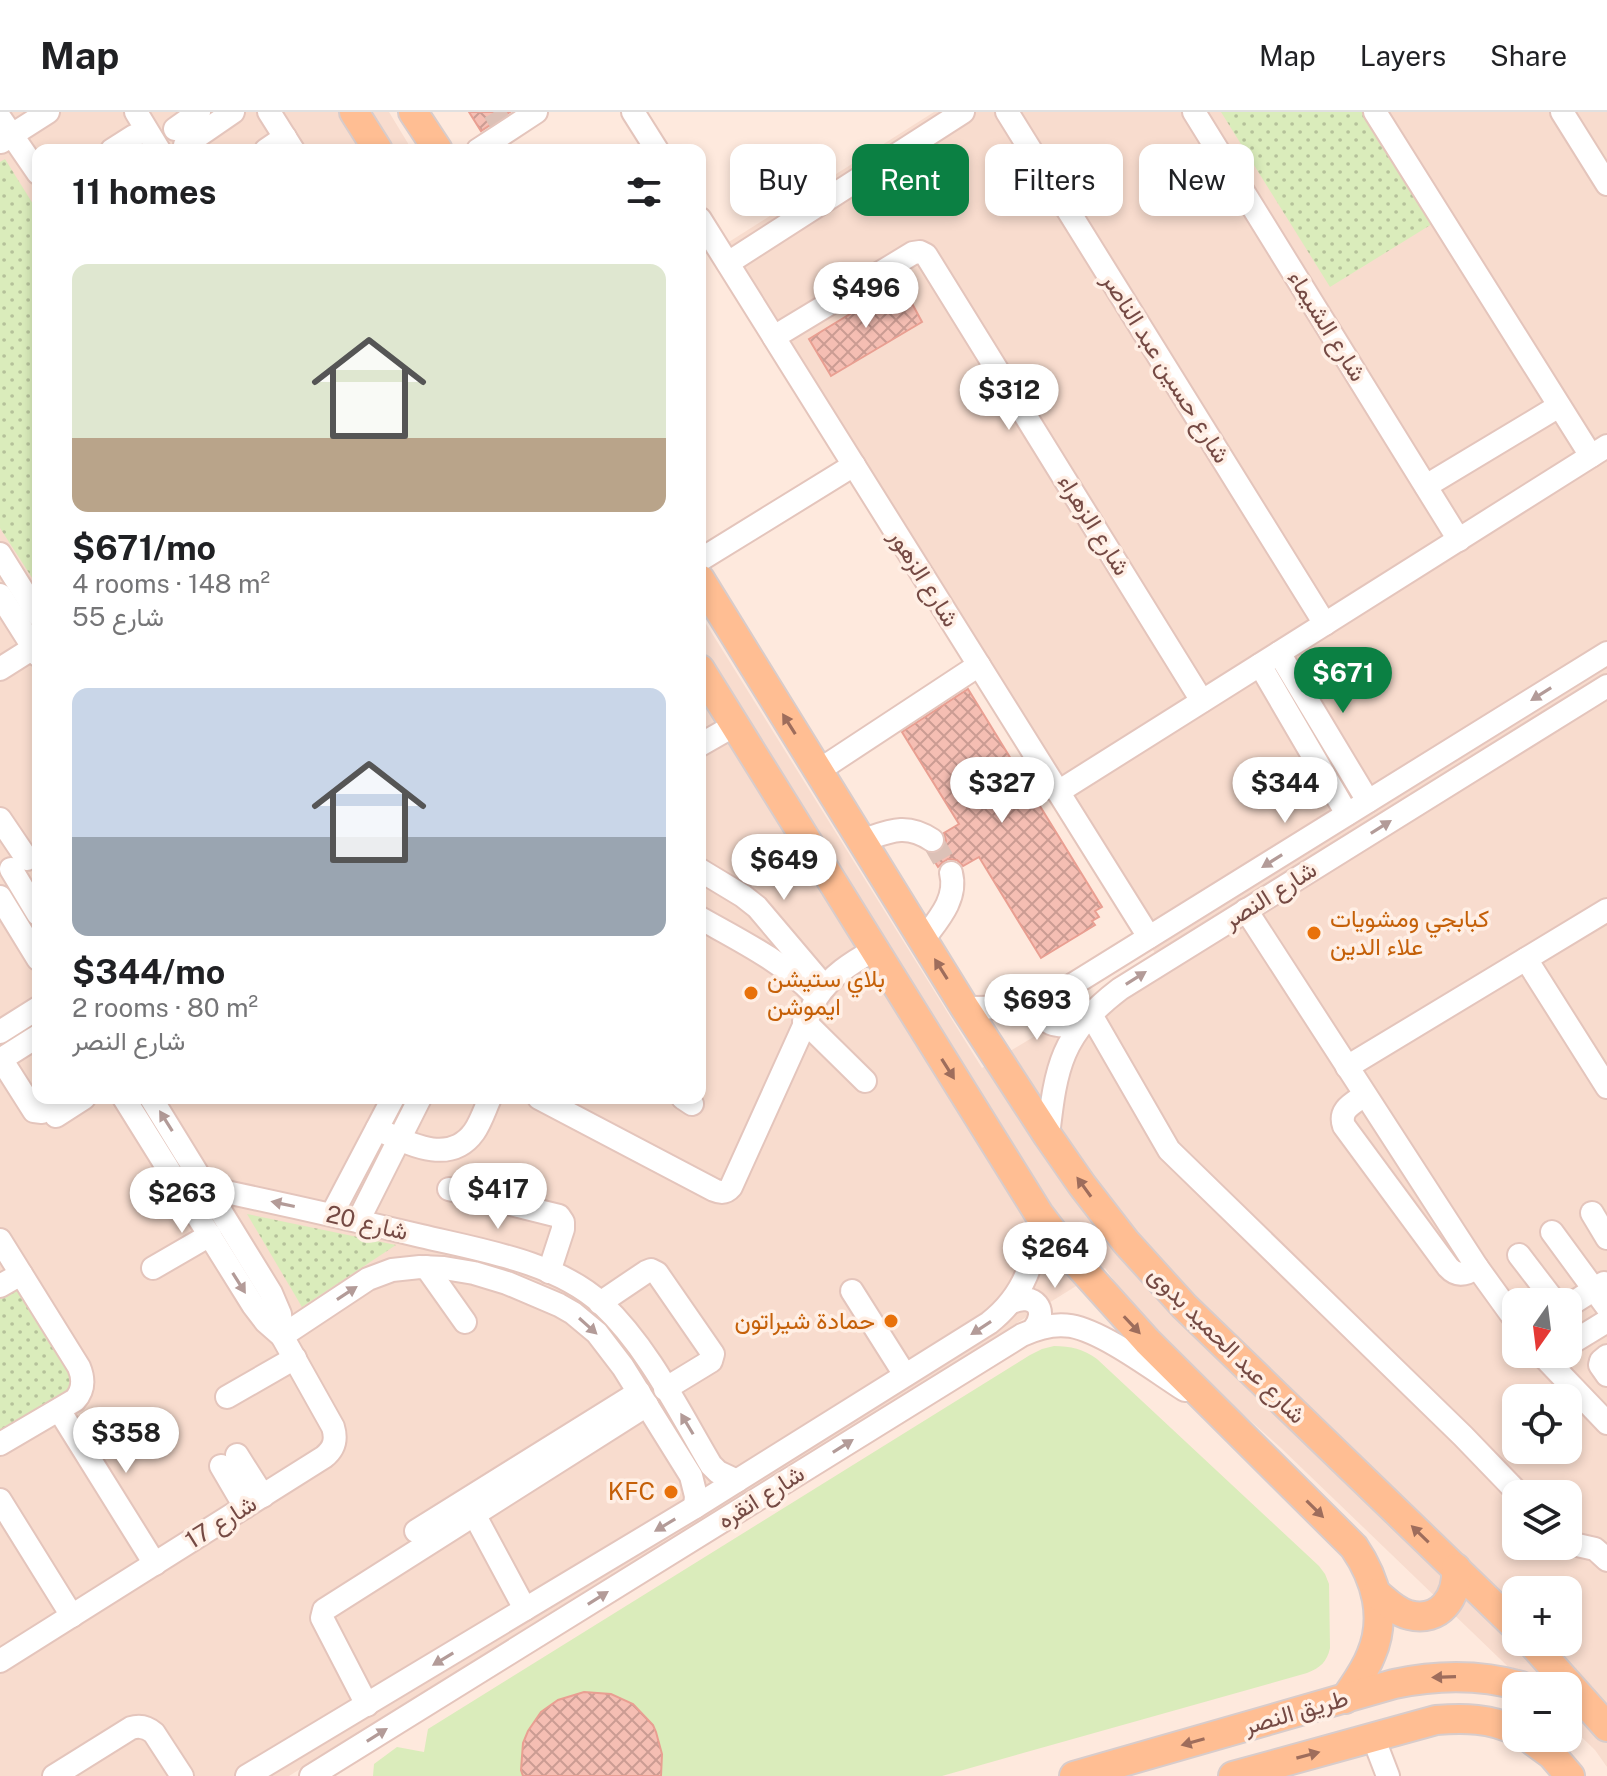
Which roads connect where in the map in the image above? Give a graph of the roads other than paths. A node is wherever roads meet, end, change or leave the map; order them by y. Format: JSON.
{"nodes":[{"id":1,"x":48,"y":112,"type":"edge"},
{"id":2,"x":136,"y":112,"type":"edge"},
{"id":3,"x":199,"y":112,"type":"edge"},
{"id":4,"x":233,"y":112,"type":"edge"},
{"id":5,"x":269,"y":112,"type":"edge"},
{"id":6,"x":354,"y":112,"type":"edge"},
{"id":7,"x":413,"y":112,"type":"edge"},
{"id":8,"x":633,"y":112,"type":"edge"},
{"id":9,"x":963,"y":112,"type":"edge"},
{"id":10,"x":1007,"y":112,"type":"edge"},
{"id":11,"x":1194,"y":112,"type":"edge"},
{"id":12,"x":1375,"y":112,"type":"edge"},
{"id":13,"x":1562,"y":112,"type":"edge"},
{"id":14,"x":529,"y":114,"type":"edge"},
{"id":15,"x":3,"y":124,"type":"edge"},
{"id":16,"x":143,"y":144,"type":"edge"},
{"id":17,"x":289,"y":144,"type":"edge"},
{"id":18,"x":374,"y":144,"type":"edge"},
{"id":19,"x":434,"y":144,"type":"edge"},
{"id":20,"x":485,"y":144,"type":"edge"},
{"id":21,"x":653,"y":144,"type":"edge"},
{"id":22,"x":32,"y":165,"type":"edge"},
{"id":23,"x":1607,"y":184,"type":"edge"},
{"id":24,"x":706,"y":228,"type":"edge"},
{"id":25,"x":728,"y":263,"type":"junction"},
{"id":26,"x":774,"y":337,"type":"junction"},
{"id":27,"x":1559,"y":406,"type":"junction"},
{"id":28,"x":1599,"y":451,"type":"edge"},
{"id":29,"x":854,"y":465,"type":"junction"},
{"id":30,"x":1426,"y":486,"type":"junction"},
{"id":31,"x":1459,"y":540,"type":"junction"},
{"id":32,"x":0,"y":554,"type":"edge"},
{"id":33,"x":706,"y":556,"type":"edge"},
{"id":34,"x":706,"y":589,"type":"edge"},
{"id":35,"x":0,"y":595,"type":"edge"},
{"id":36,"x":32,"y":605,"type":"edge"},
{"id":37,"x":1325,"y":624,"type":"junction"},
{"id":38,"x":32,"y":643,"type":"edge"},
{"id":39,"x":32,"y":651,"type":"edge"},
{"id":40,"x":1607,"y":653,"type":"edge"},
{"id":41,"x":1269,"y":659,"type":"junction"},
{"id":42,"x":979,"y":665,"type":"junction"},
{"id":43,"x":0,"y":669,"type":"edge"},
{"id":44,"x":706,"y":679,"type":"edge"},
{"id":45,"x":1607,"y":686,"type":"edge"},
{"id":46,"x":1202,"y":701,"type":"junction"},
{"id":47,"x":735,"y":725,"type":"junction"},
{"id":48,"x":706,"y":742,"type":"edge"},
{"id":49,"x":818,"y":771,"type":"junction"},
{"id":50,"x":1058,"y":792,"type":"junction"},
{"id":51,"x":1368,"y":801,"type":"junction"},
{"id":52,"x":1347,"y":814,"type":"junction"},
{"id":53,"x":0,"y":819,"type":"edge"},
{"id":54,"x":932,"y":840,"type":"dead end"},
{"id":55,"x":861,"y":841,"type":"junction"},
{"id":56,"x":19,"y":864,"type":"edge"},
{"id":57,"x":951,"y":873,"type":"tunnel mouth"},
{"id":58,"x":706,"y":874,"type":"edge"},
{"id":59,"x":31,"y":886,"type":"edge"},
{"id":60,"x":1,"y":902,"type":"edge"},
{"id":61,"x":1246,"y":910,"type":"junction"},
{"id":62,"x":1607,"y":910,"type":"edge"},
{"id":63,"x":706,"y":921,"type":"edge"},
{"id":64,"x":1149,"y":937,"type":"junction"},
{"id":65,"x":923,"y":940,"type":"junction"},
{"id":66,"x":32,"y":950,"type":"edge"},
{"id":67,"x":874,"y":950,"type":"junction"},
{"id":68,"x":1526,"y":959,"type":"junction"},
{"id":69,"x":820,"y":991,"type":"junction"},
{"id":70,"x":1037,"y":1001,"type":"junction"},
{"id":71,"x":965,"y":1008,"type":"junction"},
{"id":72,"x":32,"y":1012,"type":"edge"},
{"id":73,"x":1085,"y":1019,"type":"junction"},
{"id":74,"x":804,"y":1021,"type":"junction"},
{"id":75,"x":0,"y":1032,"type":"edge"},
{"id":76,"x":32,"y":1040,"type":"edge"},
{"id":77,"x":0,"y":1064,"type":"edge"},
{"id":78,"x":1347,"y":1067,"type":"junction"},
{"id":79,"x":865,"y":1081,"type":"dead end"},
{"id":80,"x":1607,"y":1087,"type":"edge"},
{"id":81,"x":1365,"y":1095,"type":"junction"},
{"id":82,"x":129,"y":1104,"type":"edge"},
{"id":83,"x":154,"y":1104,"type":"edge"},
{"id":84,"x":390,"y":1104,"type":"edge"},
{"id":85,"x":417,"y":1104,"type":"edge"},
{"id":86,"x":487,"y":1104,"type":"edge"},
{"id":87,"x":550,"y":1104,"type":"edge"},
{"id":88,"x":60,"y":1107,"type":"edge"},
{"id":89,"x":29,"y":1122,"type":"dead end"},
{"id":90,"x":377,"y":1129,"type":"junction"},
{"id":91,"x":1048,"y":1136,"type":"junction"},
{"id":92,"x":399,"y":1139,"type":"junction"},
{"id":93,"x":449,"y":1189,"type":"dead end"},
{"id":94,"x":198,"y":1194,"type":"junction"},
{"id":95,"x":1592,"y":1213,"type":"dead end"},
{"id":96,"x":332,"y":1214,"type":"junction"},
{"id":97,"x":1039,"y":1214,"type":"junction"},
{"id":98,"x":358,"y":1221,"type":"junction"},
{"id":99,"x":1552,"y":1232,"type":"dead end"},
{"id":100,"x":210,"y":1235,"type":"junction"},
{"id":101,"x":1607,"y":1238,"type":"edge"},
{"id":102,"x":0,"y":1240,"type":"edge"},
{"id":103,"x":488,"y":1252,"type":"junction"},
{"id":104,"x":1519,"y":1255,"type":"dead end"},
{"id":105,"x":426,"y":1267,"type":"junction"},
{"id":106,"x":1477,"y":1267,"type":"junction"},
{"id":107,"x":153,"y":1268,"type":"dead end"},
{"id":108,"x":549,"y":1272,"type":"junction"},
{"id":109,"x":21,"y":1274,"type":"junction"},
{"id":110,"x":482,"y":1275,"type":"junction"},
{"id":111,"x":0,"y":1286,"type":"edge"},
{"id":112,"x":1544,"y":1288,"type":"edge"},
{"id":113,"x":852,"y":1291,"type":"dead end"},
{"id":114,"x":1012,"y":1302,"type":"junction"},
{"id":115,"x":1502,"y":1302,"type":"edge"},
{"id":116,"x":600,"y":1303,"type":"junction"},
{"id":117,"x":1582,"y":1307,"type":"edge"},
{"id":118,"x":1604,"y":1309,"type":"edge"},
{"id":119,"x":465,"y":1322,"type":"dead end"},
{"id":120,"x":1034,"y":1329,"type":"junction"},
{"id":121,"x":1582,"y":1331,"type":"edge"},
{"id":122,"x":282,"y":1336,"type":"junction"},
{"id":123,"x":1607,"y":1356,"type":"edge"},
{"id":124,"x":297,"y":1363,"type":"junction"},
{"id":125,"x":1558,"y":1368,"type":"edge"},
{"id":126,"x":905,"y":1375,"type":"junction"},
{"id":127,"x":1607,"y":1375,"type":"edge"},
{"id":128,"x":665,"y":1389,"type":"junction"},
{"id":129,"x":643,"y":1398,"type":"junction"},
{"id":130,"x":231,"y":1403,"type":"dead end"},
{"id":131,"x":59,"y":1410,"type":"junction"},
{"id":132,"x":1219,"y":1412,"type":"junction"},
{"id":133,"x":1607,"y":1423,"type":"edge"},
{"id":134,"x":0,"y":1444,"type":"edge"},
{"id":135,"x":229,"y":1461,"type":"dead end"},
{"id":136,"x":1505,"y":1480,"type":"edge"},
{"id":137,"x":737,"y":1481,"type":"junction"},
{"id":138,"x":0,"y":1500,"type":"edge"},
{"id":139,"x":254,"y":1502,"type":"junction"},
{"id":140,"x":695,"y":1507,"type":"junction"},
{"id":141,"x":474,"y":1514,"type":"junction"},
{"id":142,"x":416,"y":1531,"type":"dead end"},
{"id":143,"x":1582,"y":1546,"type":"edge"},
{"id":144,"x":1607,"y":1560,"type":"edge"},
{"id":145,"x":155,"y":1564,"type":"junction"},
{"id":146,"x":1456,"y":1568,"type":"junction"},
{"id":147,"x":1376,"y":1593,"type":"junction"},
{"id":148,"x":525,"y":1609,"type":"junction"},
{"id":149,"x":1502,"y":1613,"type":"edge"},
{"id":150,"x":72,"y":1616,"type":"junction"},
{"id":151,"x":1544,"y":1656,"type":"edge"},
{"id":152,"x":0,"y":1661,"type":"edge"},
{"id":153,"x":1502,"y":1683,"type":"edge"},
{"id":154,"x":1345,"y":1699,"type":"junction"},
{"id":155,"x":367,"y":1705,"type":"junction"},
{"id":156,"x":1582,"y":1712,"type":"edge"},
{"id":157,"x":1502,"y":1726,"type":"edge"},
{"id":158,"x":1607,"y":1727,"type":"edge"},
{"id":159,"x":1373,"y":1737,"type":"junction"},
{"id":160,"x":1548,"y":1752,"type":"edge"},
{"id":161,"x":1250,"y":1774,"type":"edge"},
{"id":162,"x":54,"y":1776,"type":"edge"},
{"id":163,"x":182,"y":1776,"type":"edge"},
{"id":164,"x":247,"y":1776,"type":"edge"},
{"id":165,"x":311,"y":1776,"type":"edge"},
{"id":166,"x":1074,"y":1776,"type":"edge"},
{"id":167,"x":1388,"y":1776,"type":"edge"},
{"id":168,"x":1570,"y":1776,"type":"edge"}],
"edges":[{"from":1,"to":15,"type":"street"},
{"from":2,"to":16,"type":"street"},
{"from":3,"to":4,"type":"street"},
{"from":5,"to":17,"type":"street"},
{"from":6,"to":18,"type":"main road"},
{"from":7,"to":19,"type":"main road"},
{"from":8,"to":21,"type":"street"},
{"from":9,"to":25,"type":"street"},
{"from":10,"to":37,"type":"street","name":"شارع حسين عبد الناصر"},
{"from":11,"to":30,"type":"street","name":"شارع الشيماء"},
{"from":12,"to":27,"type":"street"},
{"from":13,"to":23,"type":"street"},
{"from":14,"to":20,"type":"street"},
{"from":15,"to":22,"type":"street"},
{"from":24,"to":25,"type":"street","name":"شارع الزهور"},
{"from":25,"to":26,"type":"street","name":"شارع الزهور"},
{"from":26,"to":29,"type":"street","name":"شارع الزهور"},
{"from":26,"to":46,"type":"street","name":"شارع الزهراء"},
{"from":27,"to":28,"type":"street"},
{"from":27,"to":30,"type":"street"},
{"from":28,"to":31,"type":"street"},
{"from":29,"to":33,"type":"street"},
{"from":29,"to":42,"type":"street","name":"شارع الزهور"},
{"from":30,"to":31,"type":"street","name":"شارع الشيماء"},
{"from":31,"to":37,"type":"street"},
{"from":32,"to":36,"type":"street"},
{"from":49,"to":34,"type":"main road","name":"شارع عبد الحميد بدوى","one_way":true},
{"from":35,"to":38,"type":"street"},
{"from":37,"to":41,"type":"street"},
{"from":39,"to":43,"type":"street"},
{"from":40,"to":51,"type":"street","name":"شارع النصر","one_way":true},
{"from":41,"to":46,"type":"street"},
{"from":41,"to":51,"type":"street"},
{"from":41,"to":52,"type":"street"},
{"from":42,"to":49,"type":"street"},
{"from":42,"to":50,"type":"street","name":"شارع الزهور"},
{"from":44,"to":47,"type":"main road"},
{"from":61,"to":45,"type":"street","name":"شارع النصر","one_way":true},
{"from":46,"to":50,"type":"street"},
{"from":47,"to":48,"type":"street"},
{"from":47,"to":67,"type":"main road"},
{"from":49,"to":55,"type":"main road","name":"شارع عبد الحميد بدوى"},
{"from":50,"to":64,"type":"street","name":"شارع الزهور"},
{"from":51,"to":52,"type":"street","name":"شارع النصر"},
{"from":52,"to":64,"type":"street","name":"شارع النصر","one_way":true},
{"from":53,"to":56,"type":"street"},
{"from":54,"to":55,"type":"street"},
{"from":55,"to":65,"type":"main road","name":"شارع عبد الحميد بدوى"},
{"from":56,"to":59,"type":"street"},
{"from":57,"to":65,"type":"street"},
{"from":58,"to":69,"type":"street"},
{"from":59,"to":60,"type":"street"},
{"from":60,"to":66,"type":"street"},
{"from":73,"to":61,"type":"street","name":"شارع النصر","one_way":true},
{"from":61,"to":78,"type":"street"},
{"from":62,"to":68,"type":"street"},
{"from":63,"to":69,"type":"street"},
{"from":64,"to":70,"type":"street","name":"شارع النصر"},
{"from":71,"to":65,"type":"main road","name":"شارع عبد الحميد بدوى","one_way":true},
{"from":67,"to":69,"type":"street"},
{"from":67,"to":97,"type":"main road","one_way":true},
{"from":68,"to":78,"type":"street"},
{"from":68,"to":80,"type":"street"},
{"from":69,"to":74,"type":"street"},
{"from":70,"to":71,"type":"street","name":"شارع النصر"},
{"from":70,"to":73,"type":"street"},
{"from":71,"to":91,"type":"main road","name":"شارع عبد الحميد بدوى"},
{"from":72,"to":75,"type":"street"},
{"from":73,"to":91,"type":"street","name":"شارع النصر"},
{"from":73,"to":136,"type":"street"},
{"from":74,"to":79,"type":"street"},
{"from":74,"to":87,"type":"street"},
{"from":76,"to":77,"type":"street"},
{"from":77,"to":88,"type":"street"},
{"from":77,"to":89,"type":"street"},
{"from":78,"to":81,"type":"street"},
{"from":81,"to":106,"type":"street"},
{"from":81,"to":106,"type":"street"},
{"from":82,"to":94,"type":"street"},
{"from":94,"to":83,"type":"street","one_way":true},
{"from":84,"to":90,"type":"street"},
{"from":85,"to":92,"type":"street"},
{"from":86,"to":92,"type":"street"},
{"from":90,"to":92,"type":"street"},
{"from":90,"to":96,"type":"street"},
{"from":146,"to":91,"type":"main road","name":"شارع عبد الحميد بدوى","one_way":true},
{"from":92,"to":98,"type":"street"},
{"from":93,"to":108,"type":"street"},
{"from":96,"to":94,"type":"street","name":"شارع 20","one_way":true},
{"from":94,"to":100,"type":"street"},
{"from":94,"to":122,"type":"street"},
{"from":95,"to":101,"type":"street"},
{"from":96,"to":98,"type":"street","name":"شارع 20"},
{"from":97,"to":114,"type":"street","name":"شارع انقره"},
{"from":97,"to":132,"type":"main road","one_way":true},
{"from":98,"to":103,"type":"street","name":"شارع 20"},
{"from":99,"to":118,"type":"street"},
{"from":100,"to":107,"type":"street"},
{"from":100,"to":122,"type":"street","one_way":true},
{"from":102,"to":109,"type":"street"},
{"from":103,"to":108,"type":"street","name":"شارع 20"},
{"from":103,"to":110,"type":"street"},
{"from":104,"to":112,"type":"street"},
{"from":105,"to":110,"type":"street","name":"شارع 20"},
{"from":105,"to":119,"type":"street"},
{"from":122,"to":105,"type":"street","name":"شارع 20","one_way":true},
{"from":106,"to":115,"type":"street"},
{"from":108,"to":116,"type":"street","name":"شارع 20"},
{"from":109,"to":111,"type":"street"},
{"from":109,"to":131,"type":"street"},
{"from":110,"to":129,"type":"street","name":"شارع 20","one_way":true},
{"from":113,"to":126,"type":"street"},
{"from":114,"to":120,"type":"street"},
{"from":114,"to":126,"type":"street","name":"شارع انقره","one_way":true},
{"from":116,"to":128,"type":"street","name":"شارع 20"},
{"from":116,"to":128,"type":"street"},
{"from":117,"to":118,"type":"street"},
{"from":118,"to":121,"type":"street"},
{"from":120,"to":132,"type":"street","name":"شارع انقره"},
{"from":165,"to":120,"type":"street","name":"شارع انقره","one_way":true},
{"from":122,"to":124,"type":"street","name":"شارع 17"},
{"from":123,"to":127,"type":"street"},
{"from":124,"to":130,"type":"street"},
{"from":124,"to":139,"type":"street","name":"شارع 17"},
{"from":125,"to":133,"type":"street"},
{"from":126,"to":137,"type":"street","name":"شارع انقره"},
{"from":137,"to":128,"type":"street","name":"شارع 20","one_way":true},
{"from":129,"to":140,"type":"street","name":"شارع 20"},
{"from":129,"to":141,"type":"street"},
{"from":129,"to":142,"type":"street"},
{"from":131,"to":134,"type":"street"},
{"from":131,"to":145,"type":"street"},
{"from":132,"to":147,"type":"main road","one_way":true},
{"from":135,"to":139,"type":"street"},
{"from":137,"to":140,"type":"street","name":"شارع انقره"},
{"from":138,"to":150,"type":"street"},
{"from":139,"to":145,"type":"street","name":"شارع 17"},
{"from":140,"to":148,"type":"street","name":"شارع انقره","one_way":true},
{"from":141,"to":148,"type":"street"},
{"from":141,"to":155,"type":"street"},
{"from":143,"to":144,"type":"street"},
{"from":145,"to":150,"type":"street","name":"شارع 17"},
{"from":146,"to":147,"type":"main road"},
{"from":146,"to":149,"type":"main road","name":"شارع عبد الحميد بدوى"},
{"from":147,"to":154,"type":"main road"},
{"from":148,"to":155,"type":"street","name":"شارع انقره","one_way":true},
{"from":150,"to":152,"type":"street","name":"شارع 17"},
{"from":151,"to":158,"type":"main road"},
{"from":153,"to":154,"type":"main road","name":"طريق النصر","one_way":true},
{"from":154,"to":166,"type":"main road","name":"طريق النصر","one_way":true},
{"from":155,"to":164,"type":"street","name":"شارع انقره"},
{"from":156,"to":158,"type":"main road"},
{"from":157,"to":159,"type":"main road","name":"طريق النصر"},
{"from":161,"to":159,"type":"main road","name":"طريق النصر","one_way":true},
{"from":159,"to":167,"type":"street"},
{"from":160,"to":168,"type":"main road"},
{"from":162,"to":163,"type":"street"}]}
